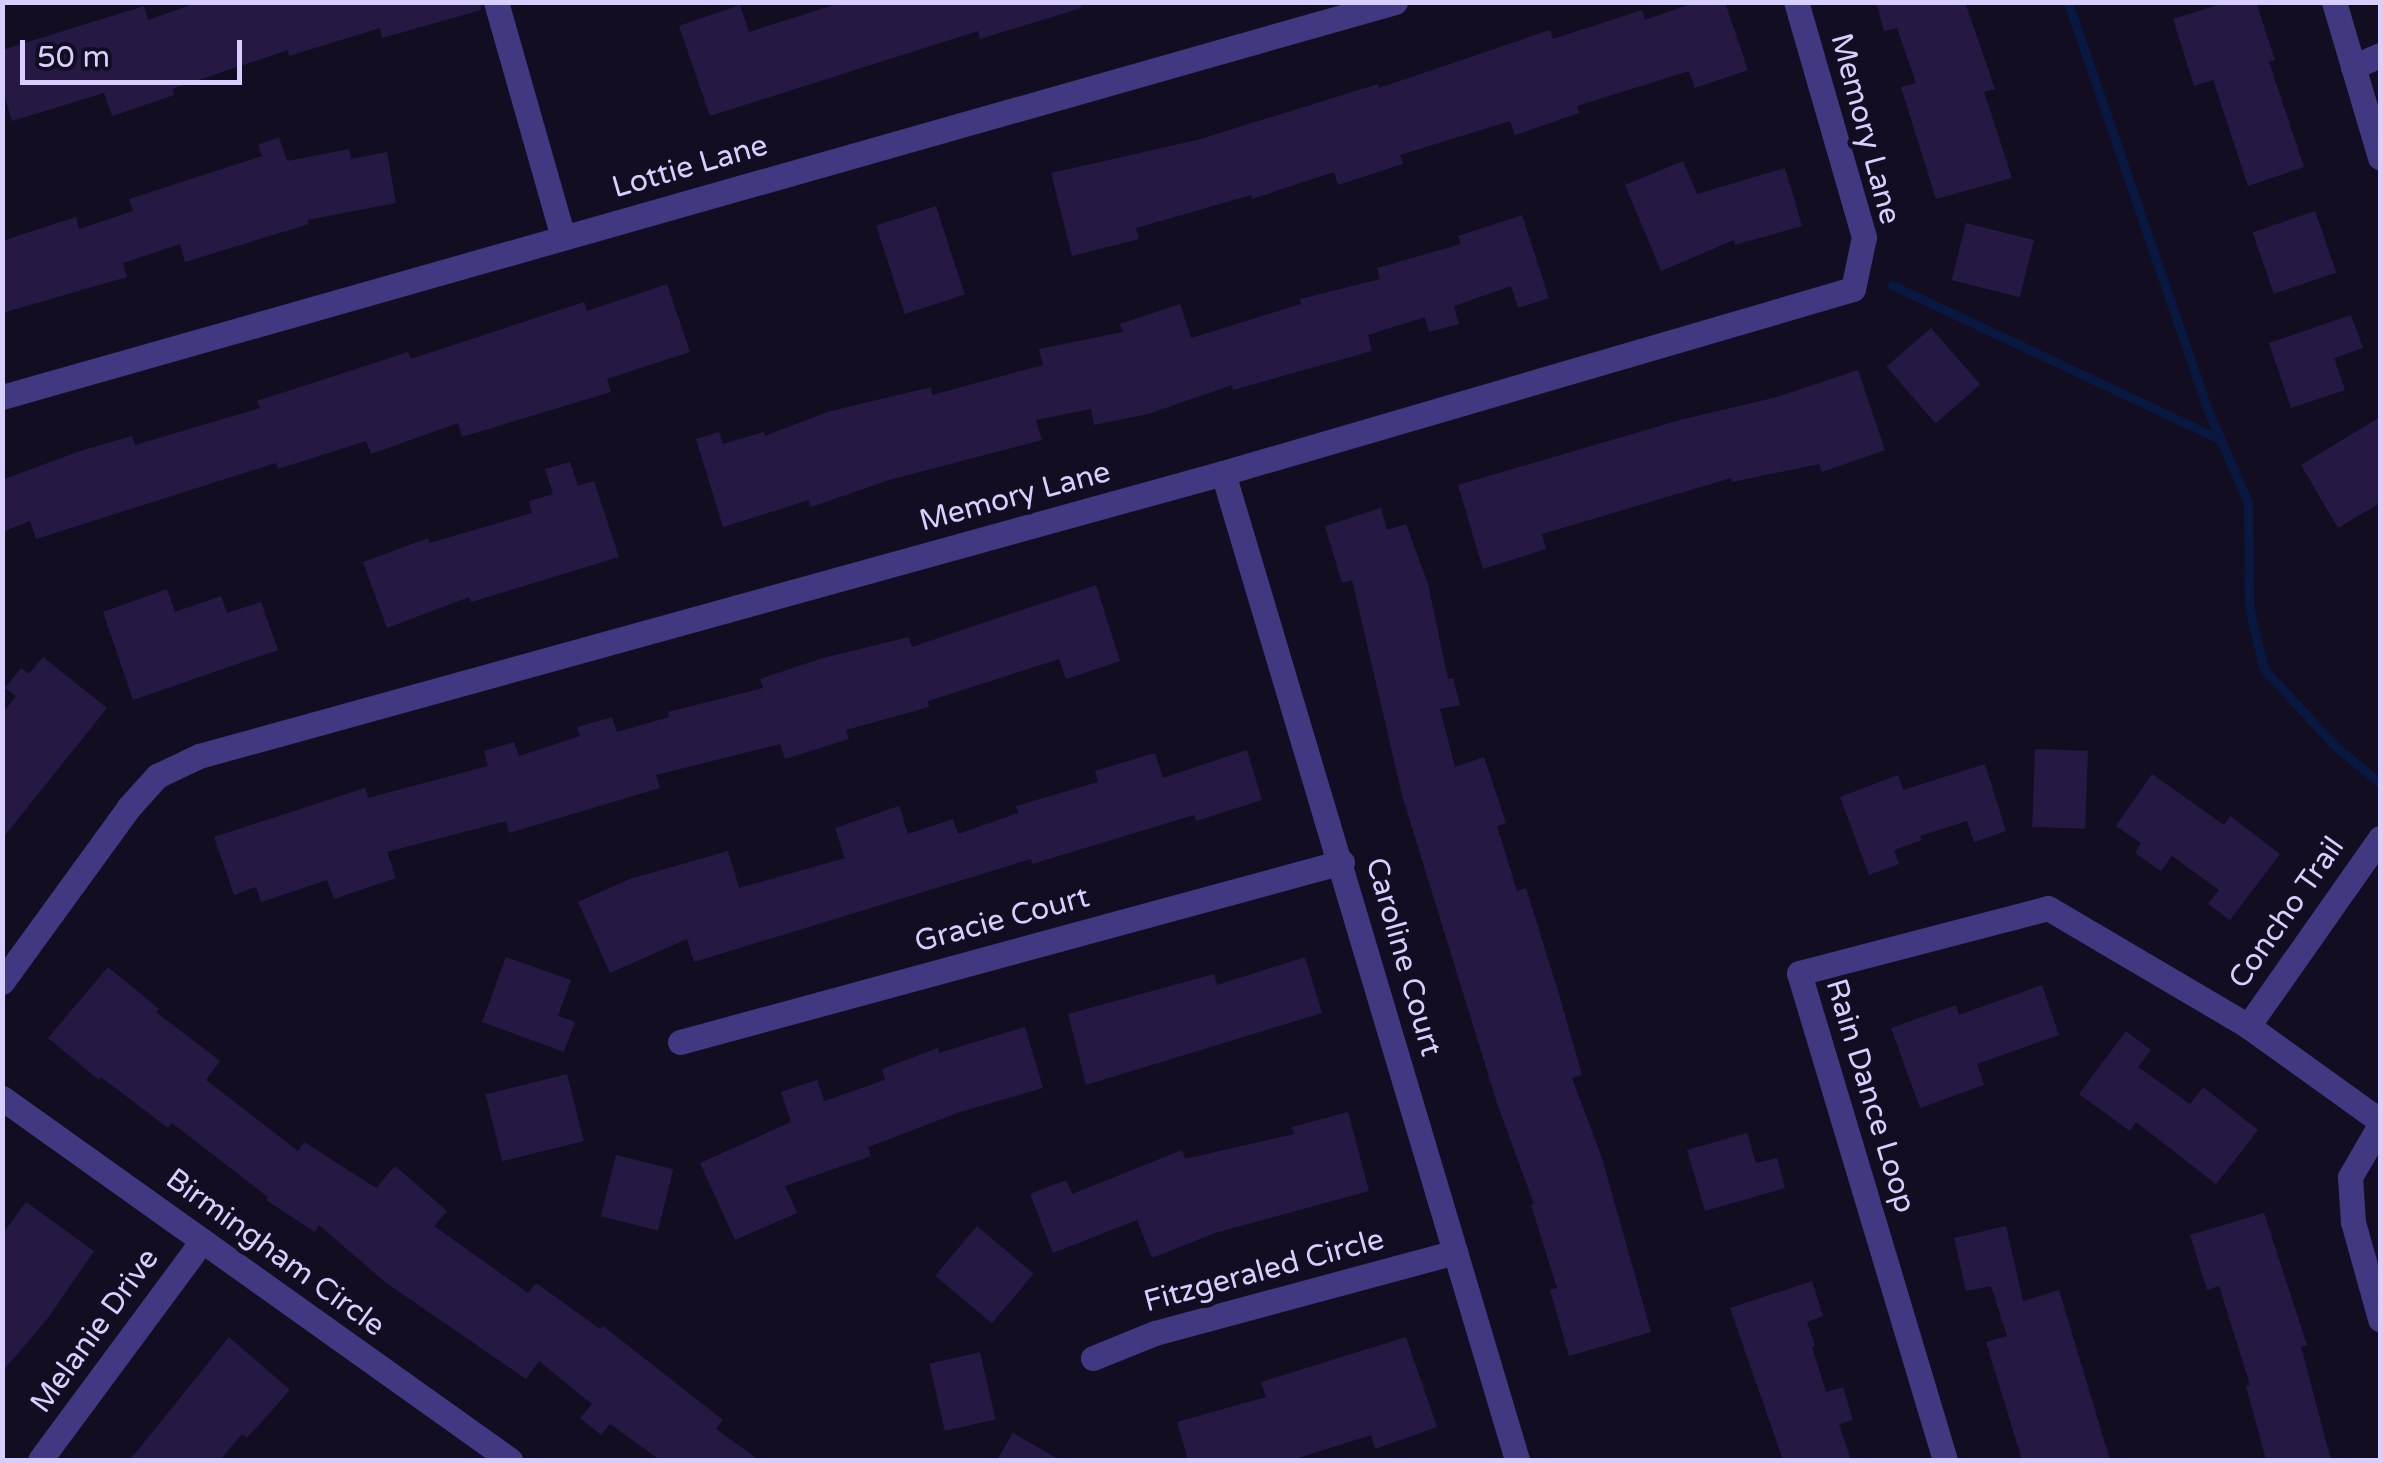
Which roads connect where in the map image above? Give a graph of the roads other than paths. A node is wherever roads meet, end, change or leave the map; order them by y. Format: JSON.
{"nodes":[{"id":1,"x":496,"y":2,"type":"edge"},
{"id":2,"x":1395,"y":2,"type":"edge"},
{"id":3,"x":1796,"y":2,"type":"edge"},
{"id":4,"x":2334,"y":2,"type":"edge"},
{"id":5,"x":2380,"y":55,"type":"edge"},
{"id":6,"x":2353,"y":67,"type":"junction"},
{"id":7,"x":2380,"y":156,"type":"edge"},
{"id":8,"x":563,"y":237,"type":"junction"},
{"id":9,"x":2,"y":397,"type":"edge"},
{"id":10,"x":1223,"y":473,"type":"junction"},
{"id":11,"x":2380,"y":838,"type":"edge"},
{"id":12,"x":1342,"y":862,"type":"junction"},
{"id":13,"x":2,"y":982,"type":"edge"},
{"id":14,"x":2248,"y":1026,"type":"junction"},
{"id":15,"x":680,"y":1042,"type":"dead end"},
{"id":16,"x":2,"y":1098,"type":"edge"},
{"id":17,"x":2380,"y":1123,"type":"edge"},
{"id":18,"x":202,"y":1241,"type":"junction"},
{"id":19,"x":1455,"y":1252,"type":"junction"},
{"id":20,"x":2380,"y":1319,"type":"edge"},
{"id":21,"x":1093,"y":1358,"type":"dead end"},
{"id":22,"x":40,"y":1460,"type":"edge"},
{"id":23,"x":510,"y":1460,"type":"edge"},
{"id":24,"x":1517,"y":1460,"type":"edge"},
{"id":25,"x":1946,"y":1460,"type":"edge"}],
"edges":[{"from":1,"to":8,"type":"street"},
{"from":2,"to":8,"type":"street","name":"Lottie Lane"},
{"from":3,"to":10,"type":"street","name":"Memory Lane"},
{"from":4,"to":6,"type":"street"},
{"from":5,"to":6,"type":"street"},
{"from":6,"to":7,"type":"street"},
{"from":8,"to":9,"type":"street","name":"Lottie Lane"},
{"from":10,"to":12,"type":"street","name":"Caroline Court"},
{"from":10,"to":13,"type":"street","name":"Memory Lane"},
{"from":11,"to":14,"type":"street","name":"Concho Trail"},
{"from":12,"to":15,"type":"street","name":"Gracie Court"},
{"from":12,"to":19,"type":"street","name":"Caroline Court"},
{"from":14,"to":17,"type":"street","name":"Rain Dance Loop"},
{"from":14,"to":25,"type":"street","name":"Rain Dance Loop"},
{"from":16,"to":18,"type":"street","name":"Birmingham Circle"},
{"from":17,"to":20,"type":"street"},
{"from":18,"to":22,"type":"street","name":"Melanie Drive"},
{"from":18,"to":23,"type":"street","name":"Birmingham Circle"},
{"from":19,"to":21,"type":"street","name":"Fitzgeraled Circle"},
{"from":19,"to":24,"type":"street","name":"Caroline Court"}]}
